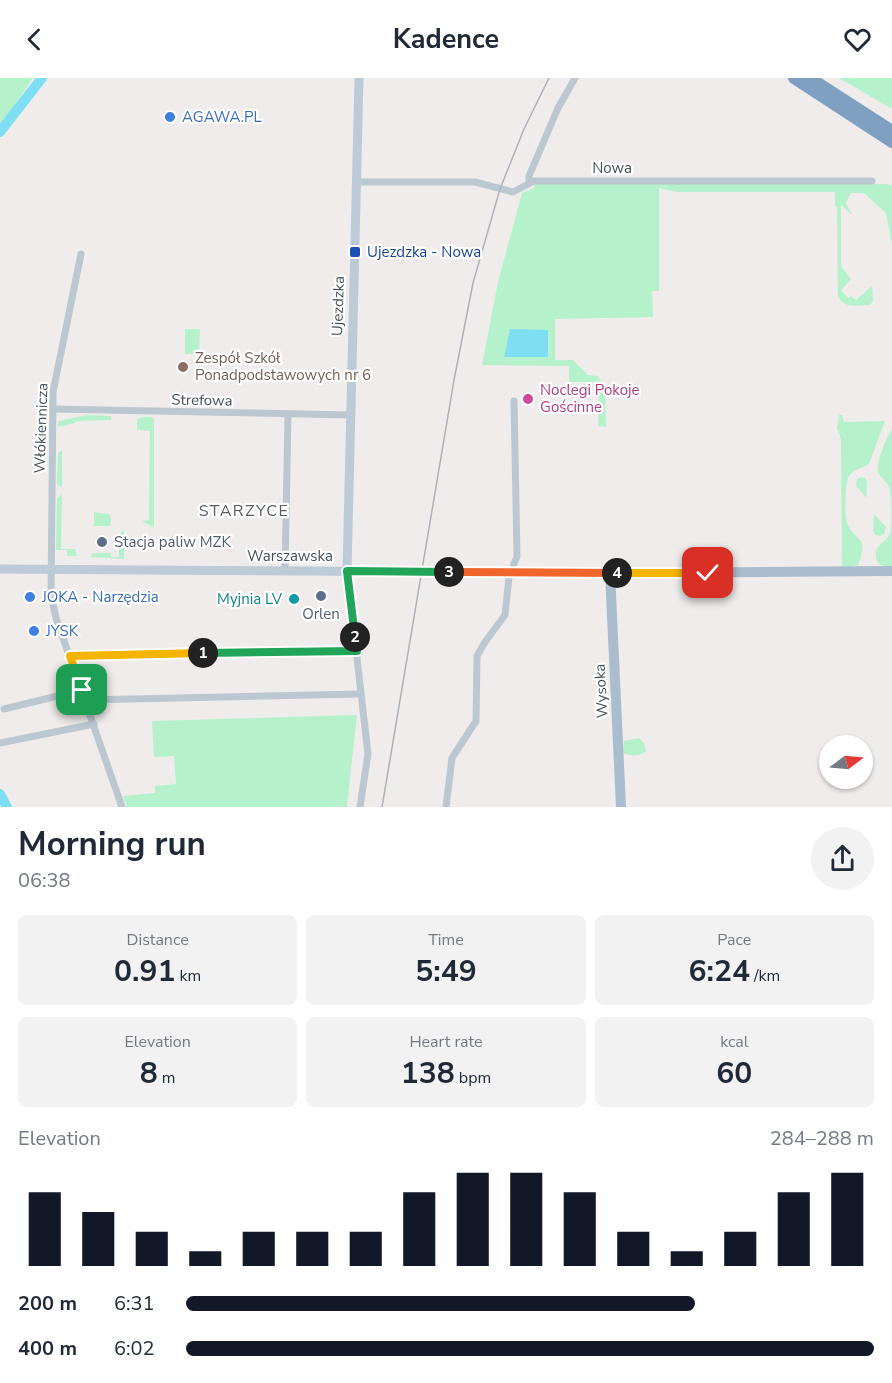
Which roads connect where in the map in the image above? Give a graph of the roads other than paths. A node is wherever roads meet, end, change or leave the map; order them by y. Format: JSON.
{"nodes":[{"id":1,"x":359,"y":78,"type":"edge"},
{"id":2,"x":575,"y":78,"type":"edge"},
{"id":3,"x":794,"y":78,"type":"edge"},
{"id":4,"x":810,"y":78,"type":"edge"},
{"id":5,"x":892,"y":131,"type":"edge"},
{"id":6,"x":892,"y":142,"type":"edge"},
{"id":7,"x":357,"y":182,"type":"junction"},
{"id":8,"x":872,"y":182,"type":"dead end"},
{"id":9,"x":530,"y":183,"type":"junction"},
{"id":10,"x":81,"y":254,"type":"dead end"},
{"id":11,"x":514,"y":401,"type":"dead end"},
{"id":12,"x":52,"y":409,"type":"junction"},
{"id":13,"x":288,"y":415,"type":"junction"},
{"id":14,"x":350,"y":415,"type":"junction"},
{"id":15,"x":0,"y":569,"type":"edge"},
{"id":16,"x":51,"y":569,"type":"junction"},
{"id":17,"x":285,"y":571,"type":"junction"},
{"id":18,"x":347,"y":571,"type":"junction"},
{"id":19,"x":892,"y":571,"type":"edge"},
{"id":20,"x":510,"y":573,"type":"junction"},
{"id":21,"x":610,"y":573,"type":"junction"},
{"id":22,"x":797,"y":573,"type":"junction"},
{"id":23,"x":892,"y":577,"type":"edge"},
{"id":24,"x":357,"y":651,"type":"junction"},
{"id":25,"x":70,"y":656,"type":"junction"},
{"id":26,"x":82,"y":690,"type":"junction"},
{"id":27,"x":360,"y":694,"type":"junction"},
{"id":28,"x":86,"y":700,"type":"junction"},
{"id":29,"x":4,"y":709,"type":"dead end"},
{"id":30,"x":94,"y":724,"type":"junction"},
{"id":31,"x":0,"y":743,"type":"edge"},
{"id":32,"x":122,"y":807,"type":"edge"},
{"id":33,"x":360,"y":807,"type":"edge"},
{"id":34,"x":446,"y":807,"type":"edge"},
{"id":35,"x":621,"y":807,"type":"edge"}],
"edges":[{"from":1,"to":7,"type":"main road","name":"Ujezdzka"},
{"from":2,"to":9,"type":"street"},
{"from":3,"to":6,"type":"highway"},
{"from":4,"to":5,"type":"highway"},
{"from":7,"to":9,"type":"street","name":"Nowa"},
{"from":7,"to":14,"type":"main road","name":"Ujezdzka"},
{"from":8,"to":9,"type":"street","name":"Nowa"},
{"from":10,"to":12,"type":"street","name":"Włókiennicza"},
{"from":11,"to":20,"type":"street"},
{"from":12,"to":13,"type":"street","name":"Strefowa"},
{"from":12,"to":16,"type":"street","name":"Włókiennicza"},
{"from":13,"to":14,"type":"street","name":"Strefowa"},
{"from":13,"to":17,"type":"street"},
{"from":14,"to":18,"type":"main road","name":"Ujezdzka"},
{"from":15,"to":16,"type":"main road","name":"Warszawska"},
{"from":16,"to":17,"type":"main road","name":"Warszawska"},
{"from":16,"to":25,"type":"street","name":"Włókiennicza"},
{"from":17,"to":18,"type":"main road","name":"Warszawska"},
{"from":18,"to":20,"type":"main road","name":"Warszawska"},
{"from":18,"to":24,"type":"street"},
{"from":19,"to":22,"type":"main road","name":"Warszawska"},
{"from":20,"to":21,"type":"main road","name":"Warszawska"},
{"from":20,"to":34,"type":"street"},
{"from":21,"to":22,"type":"main road","name":"Warszawska"},
{"from":21,"to":35,"type":"main road","name":"Wysoka"},
{"from":22,"to":23,"type":"main road","name":"Warszawska"},
{"from":24,"to":25,"type":"street"},
{"from":24,"to":27,"type":"street"},
{"from":25,"to":26,"type":"street","name":"Włókiennicza"},
{"from":26,"to":28,"type":"street","name":"Włókiennicza"},
{"from":26,"to":29,"type":"street"},
{"from":27,"to":28,"type":"street"},
{"from":27,"to":33,"type":"street"},
{"from":28,"to":30,"type":"street","name":"Włókiennicza"},
{"from":30,"to":31,"type":"street"},
{"from":30,"to":32,"type":"street","name":"Włókiennicza"}]}
